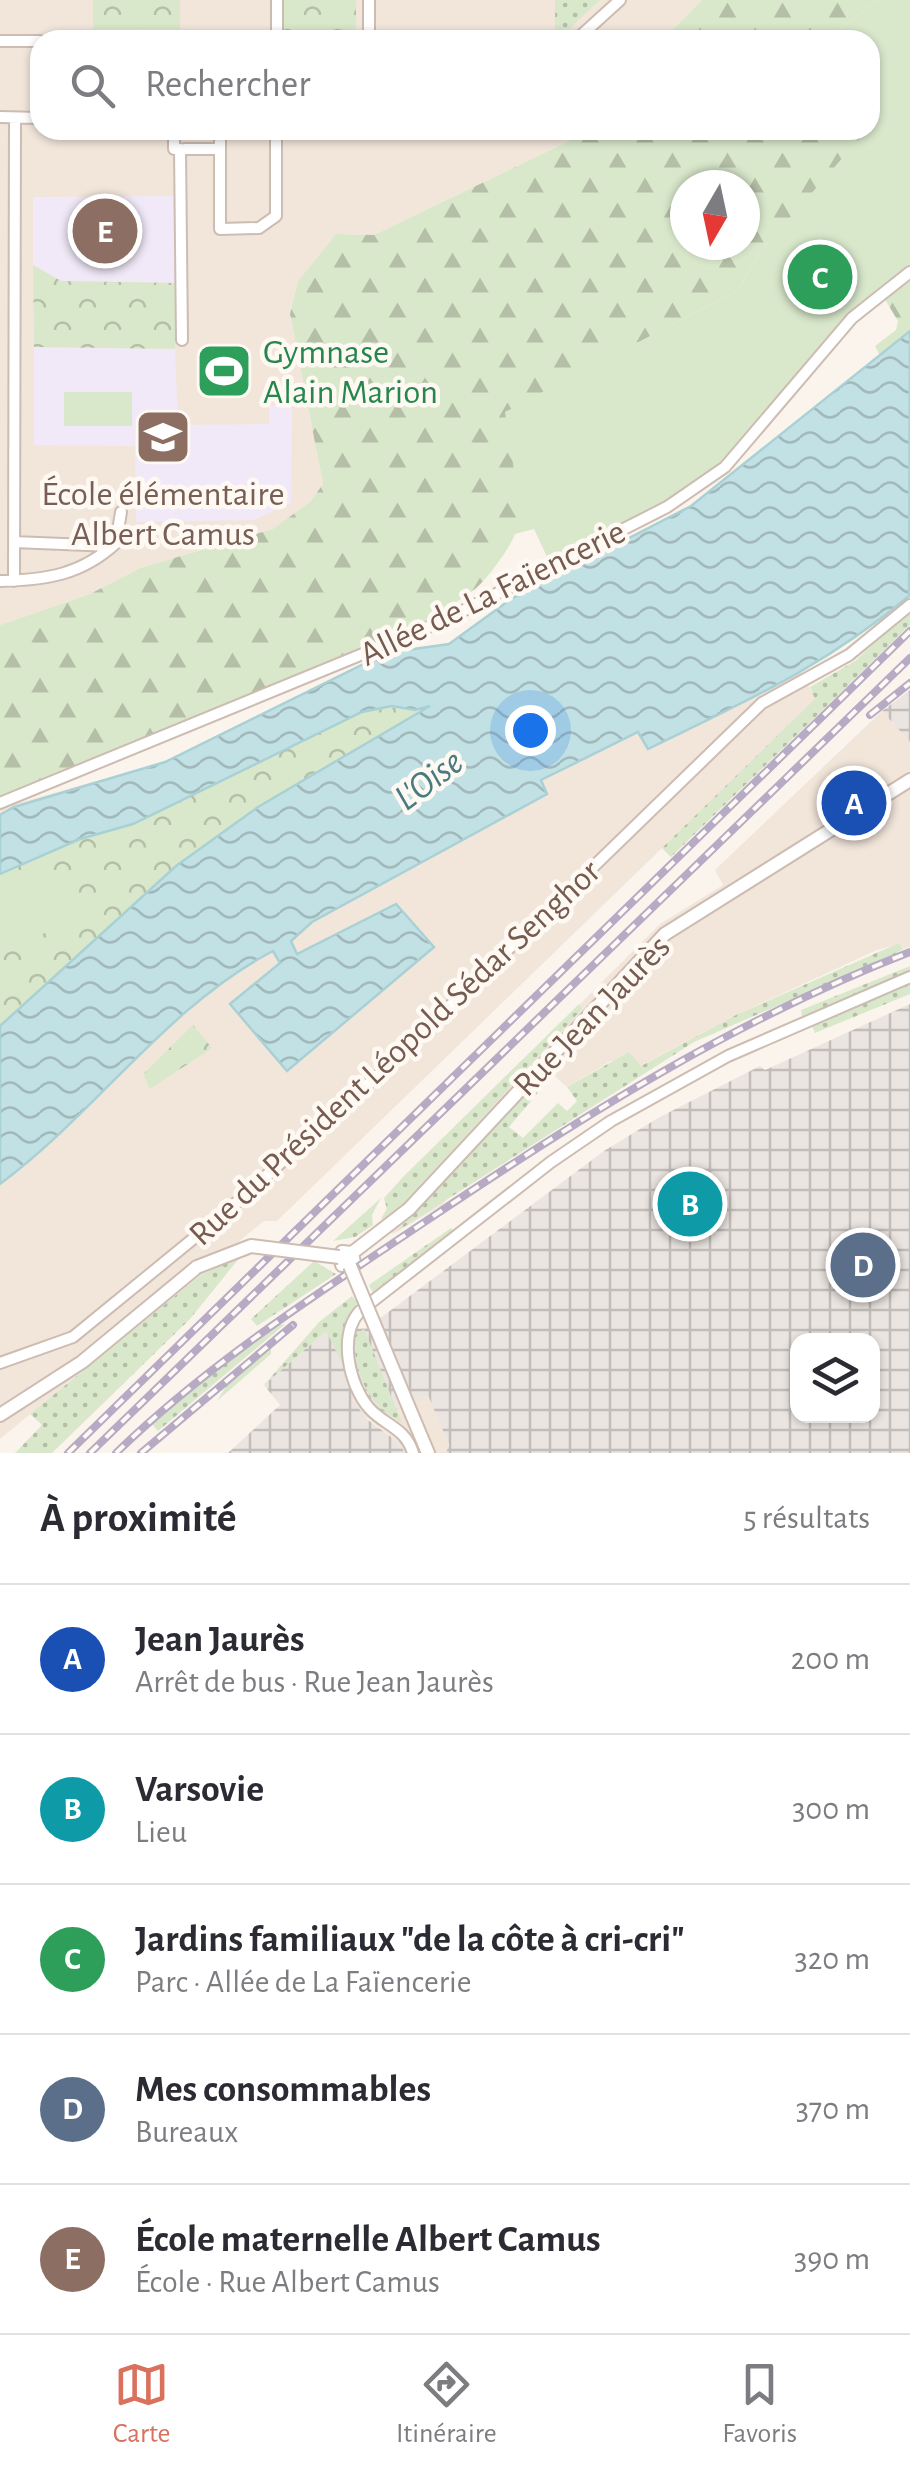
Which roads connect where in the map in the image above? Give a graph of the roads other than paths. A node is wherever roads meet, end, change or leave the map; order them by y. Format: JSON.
{"nodes":[{"id":1,"x":277,"y":0,"type":"edge"},
{"id":2,"x":369,"y":0,"type":"edge"},
{"id":3,"x":620,"y":0,"type":"edge"},
{"id":4,"x":276,"y":30,"type":"edge"},
{"id":5,"x":369,"y":30,"type":"edge"},
{"id":6,"x":587,"y":30,"type":"edge"},
{"id":7,"x":0,"y":40,"type":"edge"},
{"id":8,"x":30,"y":41,"type":"edge"},
{"id":9,"x":0,"y":117,"type":"edge"},
{"id":10,"x":15,"y":118,"type":"junction"},
{"id":11,"x":30,"y":118,"type":"edge"},
{"id":12,"x":174,"y":140,"type":"edge"},
{"id":13,"x":220,"y":140,"type":"edge"},
{"id":14,"x":276,"y":140,"type":"edge"},
{"id":15,"x":220,"y":148,"type":"junction"},
{"id":16,"x":186,"y":149,"type":"dead end"},
{"id":17,"x":910,"y":272,"type":"edge"},
{"id":18,"x":182,"y":340,"type":"dead end"},
{"id":19,"x":121,"y":512,"type":"dead end"},
{"id":20,"x":14,"y":542,"type":"junction"},
{"id":21,"x":114,"y":546,"type":"junction"},
{"id":22,"x":0,"y":580,"type":"edge"},
{"id":23,"x":14,"y":580,"type":"junction"},
{"id":24,"x":910,"y":604,"type":"edge"},
{"id":25,"x":910,"y":780,"type":"edge"},
{"id":26,"x":0,"y":803,"type":"edge"},
{"id":27,"x":910,"y":976,"type":"edge"},
{"id":28,"x":347,"y":1259,"type":"junction"},
{"id":29,"x":0,"y":1363,"type":"edge"},
{"id":30,"x":0,"y":1415,"type":"edge"},
{"id":31,"x":413,"y":1453,"type":"edge"},
{"id":32,"x":428,"y":1453,"type":"edge"}],
"edges":[{"from":1,"to":4,"type":"street"},
{"from":2,"to":5,"type":"street"},
{"from":3,"to":6,"type":"street"},
{"from":7,"to":8,"type":"street"},
{"from":9,"to":10,"type":"street"},
{"from":10,"to":11,"type":"street"},
{"from":10,"to":20,"type":"street"},
{"from":12,"to":18,"type":"street"},
{"from":13,"to":15,"type":"street"},
{"from":14,"to":15,"type":"street"},
{"from":15,"to":16,"type":"street"},
{"from":17,"to":26,"type":"street","name":"Allée de La Faïencerie"},
{"from":19,"to":21,"type":"street"},
{"from":20,"to":21,"type":"street"},
{"from":20,"to":23,"type":"street"},
{"from":21,"to":23,"type":"street"},
{"from":22,"to":23,"type":"street"},
{"from":24,"to":29,"type":"street","name":"Rue du Président Léopold Sédar Senghor"},
{"from":25,"to":28,"type":"street","name":"Rue Jean Jaurès"},
{"from":27,"to":31,"type":"street"},
{"from":28,"to":30,"type":"street","bridge":true},
{"from":28,"to":32,"type":"street","bridge":true}]}
